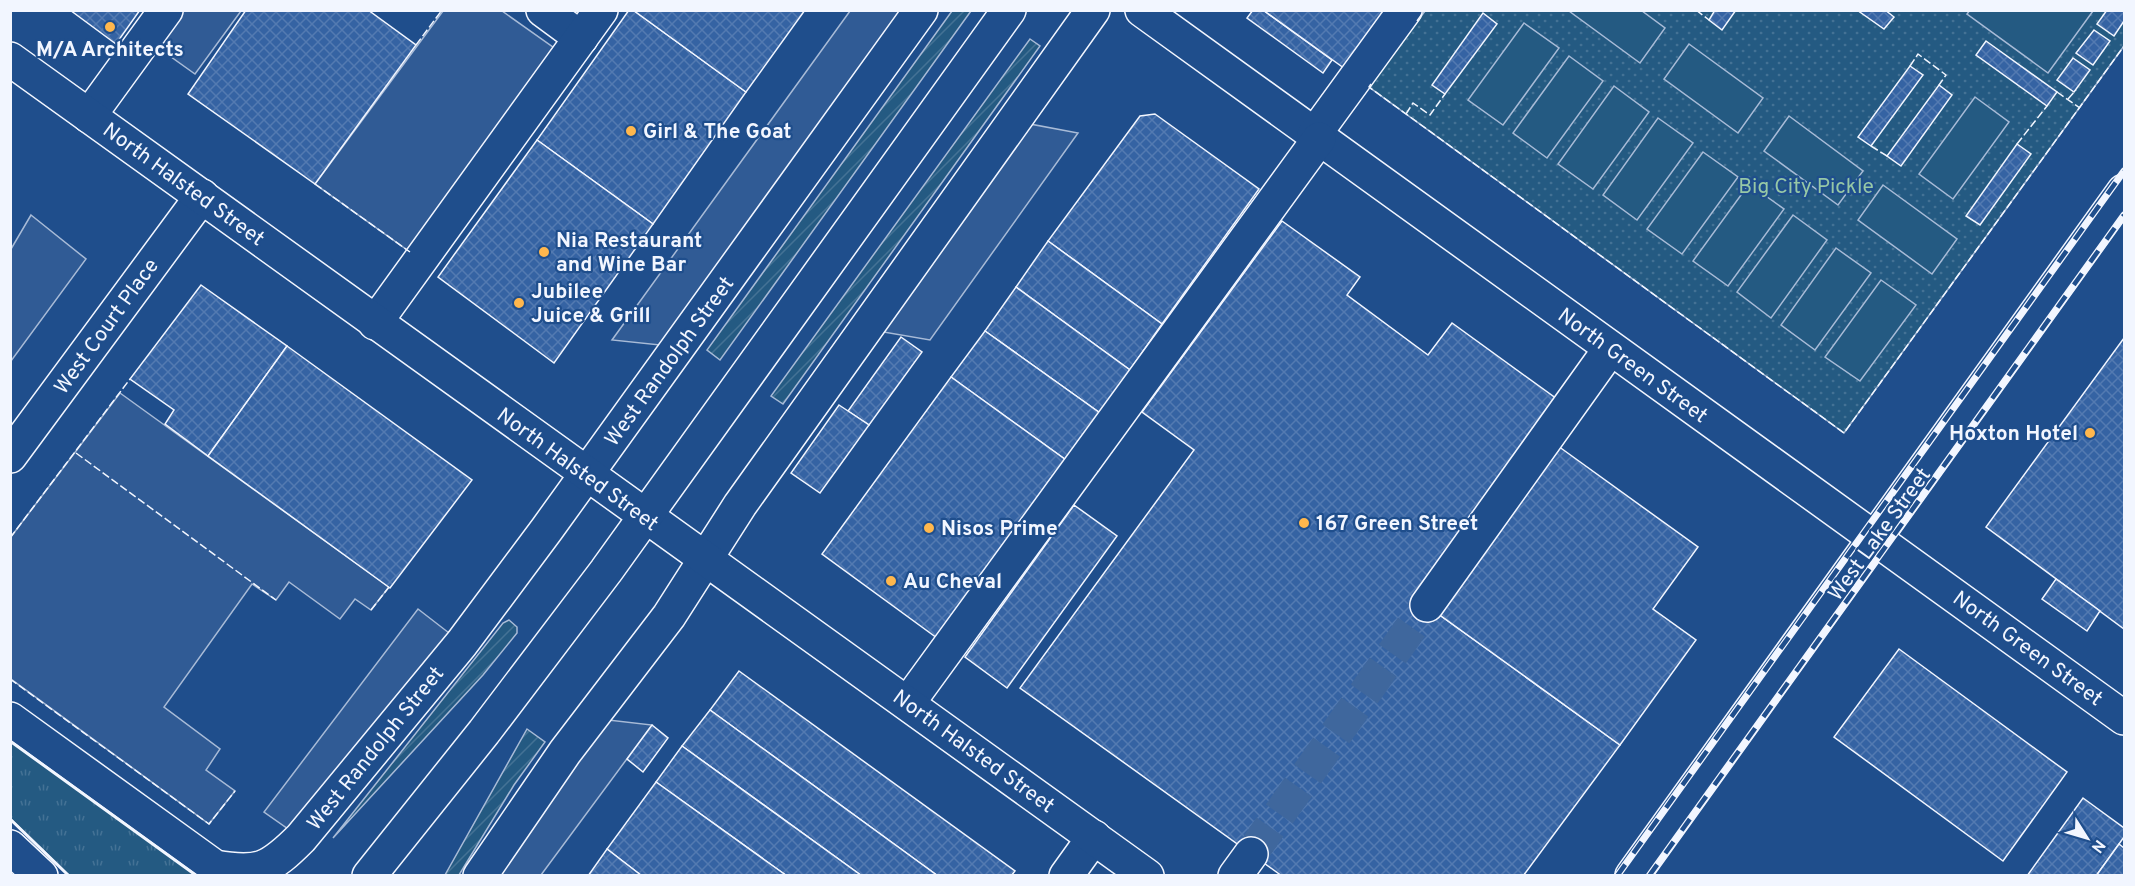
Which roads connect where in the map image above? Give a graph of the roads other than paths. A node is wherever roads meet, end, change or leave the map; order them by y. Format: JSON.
{"nodes":[{"id":1,"x":166,"y":10,"type":"edge"},
{"id":2,"x":543,"y":10,"type":"edge"},
{"id":3,"x":601,"y":10,"type":"edge"},
{"id":4,"x":921,"y":10,"type":"edge"},
{"id":5,"x":1009,"y":10,"type":"edge"},
{"id":6,"x":1093,"y":10,"type":"edge"},
{"id":7,"x":1142,"y":10,"type":"edge"},
{"id":8,"x":1405,"y":10,"type":"edge"},
{"id":9,"x":581,"y":38,"type":"junction"},
{"id":10,"x":10,"y":59,"type":"edge"},
{"id":11,"x":89,"y":116,"type":"junction"},
{"id":12,"x":1317,"y":137,"type":"junction"},
{"id":13,"x":2124,"y":191,"type":"edge"},
{"id":14,"x":202,"y":196,"type":"junction"},
{"id":15,"x":375,"y":323,"type":"junction"},
{"id":16,"x":1610,"y":349,"type":"junction"},
{"id":17,"x":10,"y":456,"type":"edge"},
{"id":18,"x":586,"y":475,"type":"junction"},
{"id":19,"x":645,"y":517,"type":"junction"},
{"id":20,"x":1875,"y":539,"type":"junction"},
{"id":21,"x":705,"y":560,"type":"junction"},
{"id":22,"x":1427,"y":605,"type":"tunnel mouth"},
{"id":23,"x":908,"y":704,"type":"junction"},
{"id":24,"x":2124,"y":718,"type":"edge"},
{"id":25,"x":10,"y":719,"type":"edge"},
{"id":26,"x":1094,"y":837,"type":"junction"},
{"id":27,"x":10,"y":847,"type":"edge"},
{"id":28,"x":41,"y":876,"type":"edge"},
{"id":29,"x":369,"y":876,"type":"edge"},
{"id":30,"x":480,"y":876,"type":"edge"},
{"id":31,"x":1066,"y":876,"type":"edge"},
{"id":32,"x":1147,"y":876,"type":"edge"},
{"id":33,"x":1632,"y":876,"type":"edge"}],
"edges":[{"from":1,"to":11,"type":"main road"},
{"from":2,"to":9,"type":"main road"},
{"from":3,"to":9,"type":"main road"},
{"from":4,"to":18,"type":"main road","name":"West Randolph Street"},
{"from":5,"to":19,"type":"main road"},
{"from":6,"to":21,"type":"main road"},
{"from":7,"to":12,"type":"main road","name":"North Green Street"},
{"from":8,"to":12,"type":"main road"},
{"from":9,"to":15,"type":"main road"},
{"from":10,"to":11,"type":"main road","name":"North Halsted Street"},
{"from":11,"to":14,"type":"main road","name":"North Halsted Street"},
{"from":12,"to":16,"type":"main road","name":"North Green Street"},
{"from":12,"to":23,"type":"main road"},
{"from":13,"to":20,"type":"main road","name":"West Lake Street"},
{"from":14,"to":15,"type":"main road","name":"North Halsted Street"},
{"from":14,"to":17,"type":"main road","name":"West Court Place"},
{"from":15,"to":18,"type":"main road","name":"North Halsted Street"},
{"from":16,"to":20,"type":"main road","name":"North Green Street"},
{"from":16,"to":22,"type":"main road"},
{"from":18,"to":19,"type":"main road","name":"North Halsted Street"},
{"from":18,"to":25,"type":"main road","name":"West Randolph Street"},
{"from":19,"to":21,"type":"main road","name":"North Halsted Street"},
{"from":19,"to":29,"type":"main road"},
{"from":20,"to":24,"type":"main road","name":"North Green Street"},
{"from":20,"to":33,"type":"main road","name":"West Lake Street"},
{"from":21,"to":23,"type":"main road","name":"North Halsted Street"},
{"from":21,"to":30,"type":"main road"},
{"from":23,"to":26,"type":"main road","name":"North Halsted Street"},
{"from":26,"to":31,"type":"main road"},
{"from":26,"to":32,"type":"main road","name":"North Halsted Street"},
{"from":27,"to":28,"type":"main road"}]}
